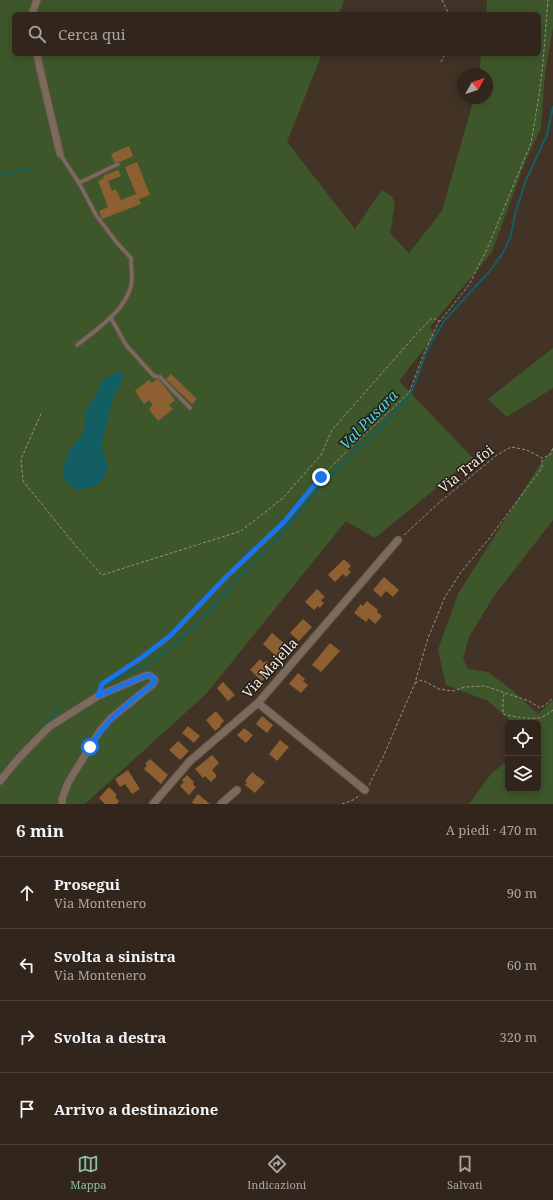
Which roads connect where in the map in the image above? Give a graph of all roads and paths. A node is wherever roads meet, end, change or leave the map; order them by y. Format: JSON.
{"nodes":[{"id":1,"x":37,"y":0,"type":"edge"},
{"id":2,"x":442,"y":0,"type":"edge"},
{"id":3,"x":548,"y":0,"type":"edge"},
{"id":4,"x":33,"y":12,"type":"edge"},
{"id":5,"x":448,"y":12,"type":"edge"},
{"id":6,"x":37,"y":56,"type":"edge"},
{"id":7,"x":444,"y":56,"type":"edge"},
{"id":8,"x":441,"y":62,"type":"dead end"},
{"id":9,"x":60,"y":154,"type":"joint"},
{"id":10,"x":118,"y":164,"type":"dead end"},
{"id":11,"x":79,"y":183,"type":"junction"},
{"id":12,"x":111,"y":318,"type":"junction"},
{"id":13,"x":440,"y":321,"type":"junction"},
{"id":14,"x":77,"y":345,"type":"dead end"},
{"id":15,"x":190,"y":408,"type":"dead end"},
{"id":16,"x":41,"y":414,"type":"dead end"},
{"id":17,"x":553,"y":448,"type":"edge"},
{"id":18,"x":542,"y":458,"type":"junction"},
{"id":19,"x":398,"y":540,"type":"joint"},
{"id":20,"x":415,"y":683,"type":"junction"},
{"id":21,"x":504,"y":693,"type":"junction"},
{"id":22,"x":98,"y":696,"type":"junction"},
{"id":23,"x":553,"y":698,"type":"edge"},
{"id":24,"x":258,"y":703,"type":"junction"},
{"id":25,"x":553,"y":710,"type":"edge"},
{"id":26,"x":0,"y":781,"type":"edge"},
{"id":27,"x":237,"y":790,"type":"dead end"},
{"id":28,"x":365,"y":790,"type":"junction"},
{"id":29,"x":62,"y":804,"type":"edge"},
{"id":30,"x":153,"y":804,"type":"edge"},
{"id":31,"x":221,"y":804,"type":"edge"},
{"id":32,"x":342,"y":804,"type":"edge"}],
"edges":[{"from":1,"to":4,"type":"street"},
{"from":2,"to":5,"type":"path"},
{"from":3,"to":13,"type":"path"},
{"from":6,"to":9,"type":"street"},
{"from":7,"to":8,"type":"path"},
{"from":9,"to":11,"type":"lane"},
{"from":10,"to":11,"type":"lane"},
{"from":11,"to":12,"type":"lane"},
{"from":12,"to":14,"type":"lane"},
{"from":12,"to":15,"type":"lane"},
{"from":13,"to":16,"type":"path"},
{"from":13,"to":22,"type":"path"},
{"from":17,"to":18,"type":"path"},
{"from":18,"to":19,"type":"path","name":"Via Trafoi"},
{"from":18,"to":20,"type":"path"},
{"from":19,"to":24,"type":"street","name":"Via Majella"},
{"from":20,"to":21,"type":"path"},
{"from":20,"to":28,"type":"path"},
{"from":21,"to":23,"type":"path"},
{"from":21,"to":25,"type":"path"},
{"from":22,"to":26,"type":"street"},
{"from":22,"to":29,"type":"street"},
{"from":24,"to":28,"type":"street"},
{"from":24,"to":30,"type":"street","name":"Via Majella"},
{"from":27,"to":31,"type":"street"},
{"from":28,"to":32,"type":"path"}]}
